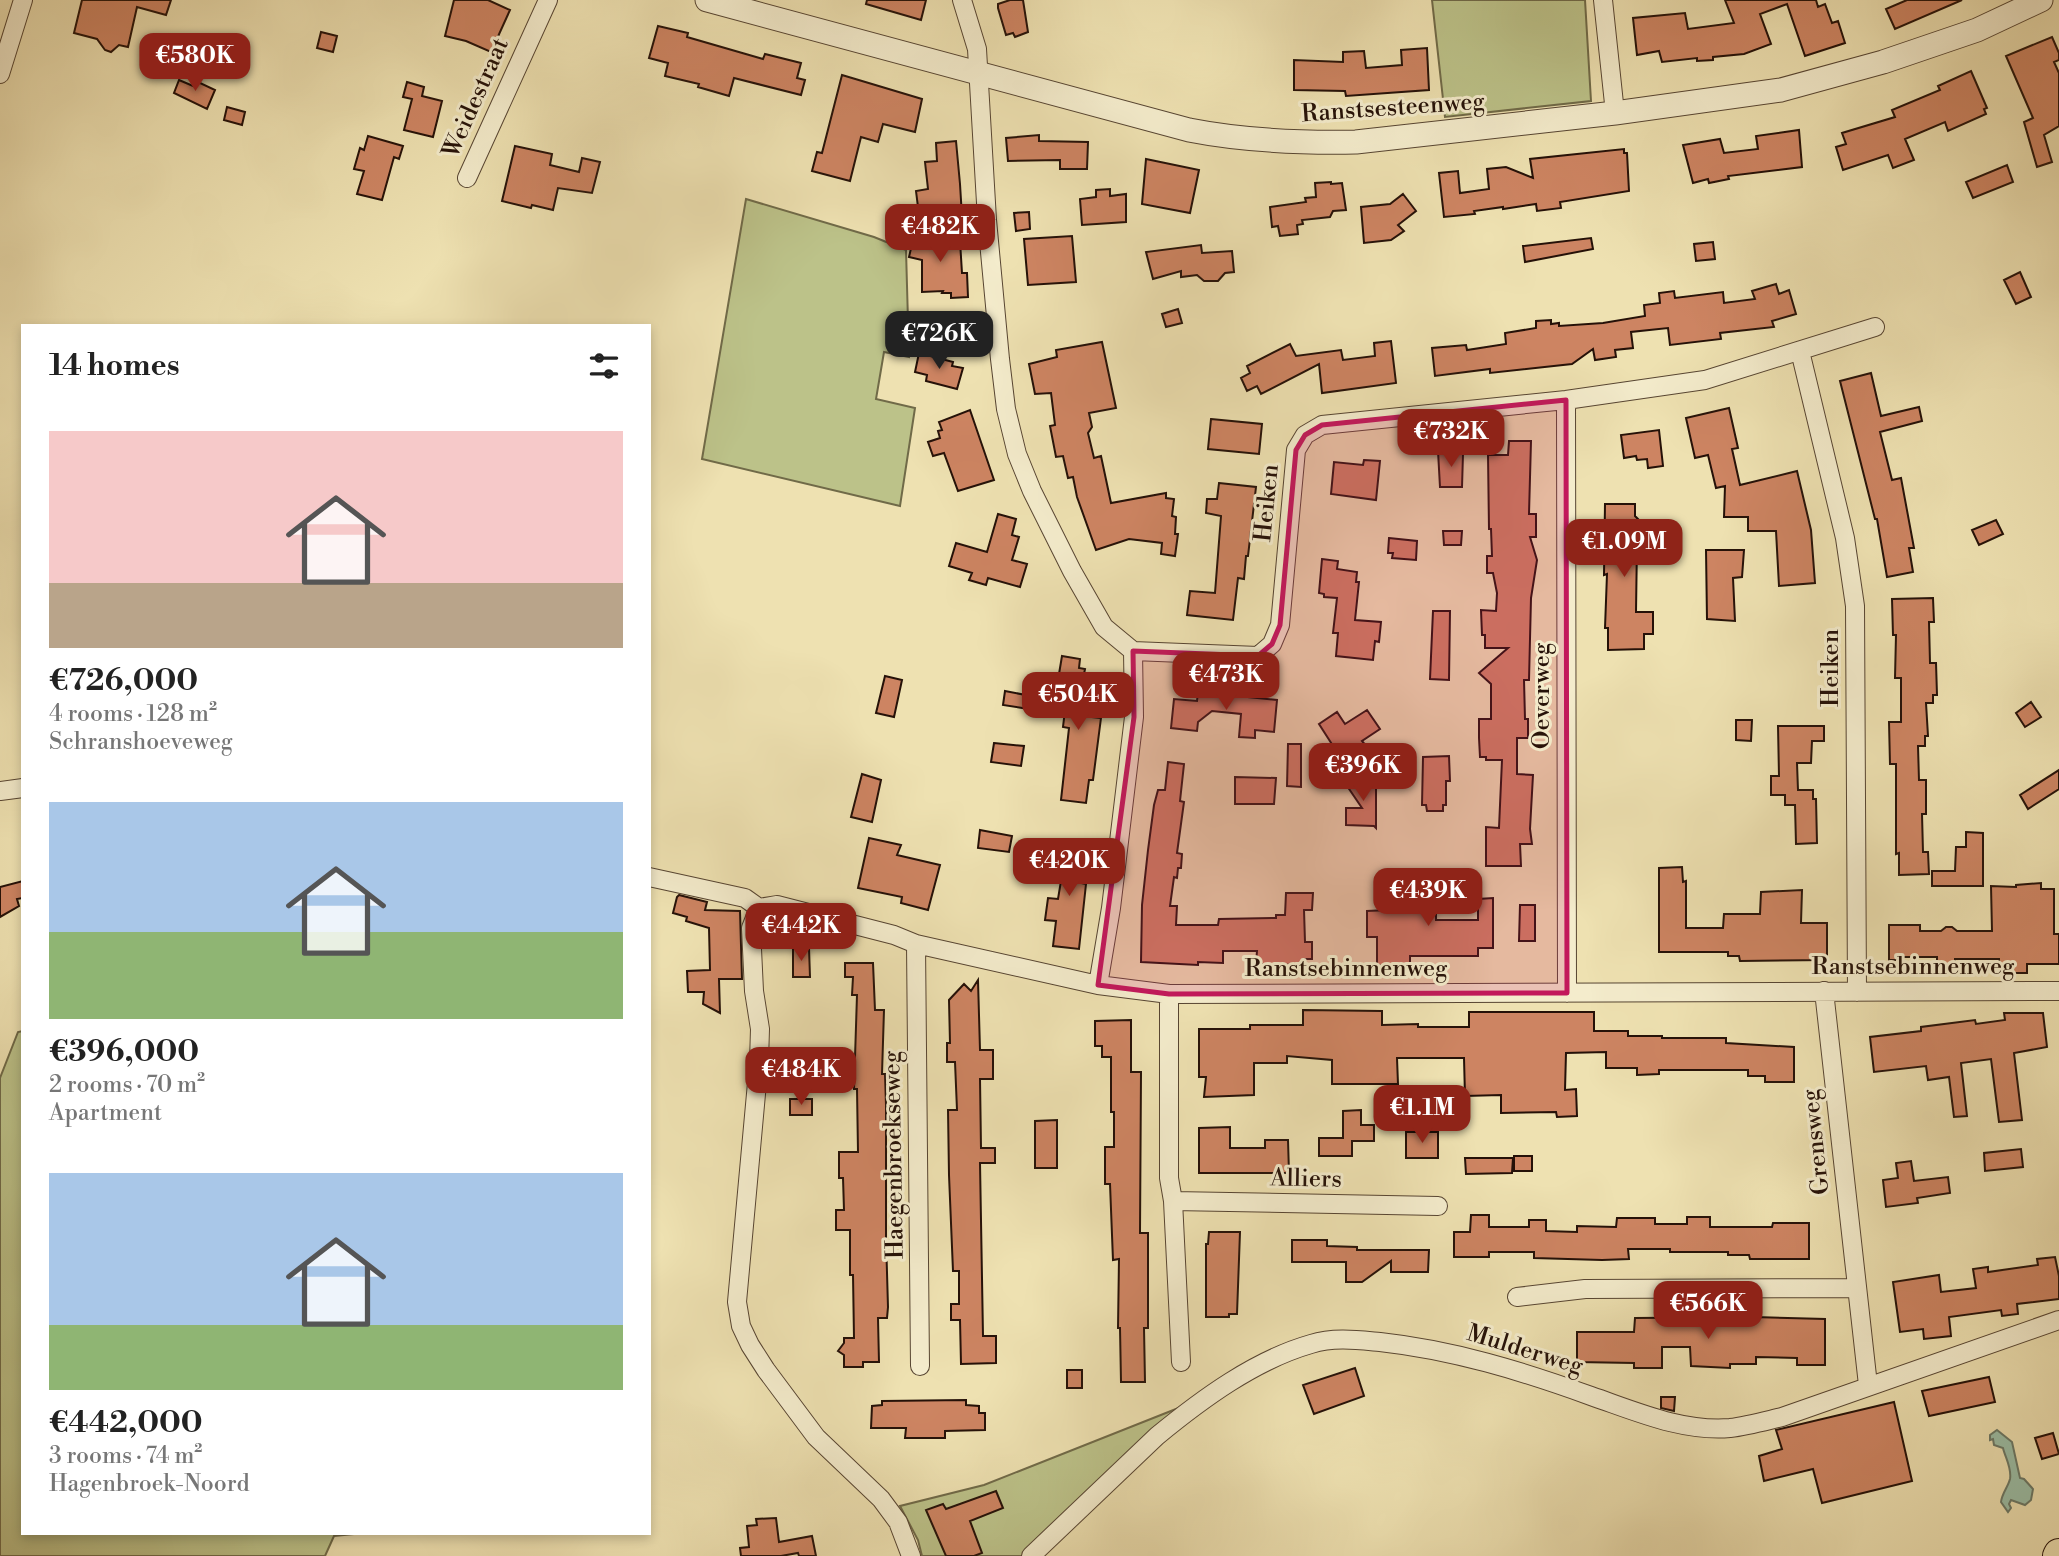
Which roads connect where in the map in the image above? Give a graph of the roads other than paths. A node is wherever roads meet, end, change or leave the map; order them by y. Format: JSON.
{"nodes":[{"id":1,"x":23,"y":0,"type":"edge"},
{"id":2,"x":548,"y":0,"type":"edge"},
{"id":3,"x":707,"y":0,"type":"edge"},
{"id":4,"x":962,"y":0,"type":"edge"},
{"id":5,"x":1603,"y":0,"type":"edge"},
{"id":6,"x":2041,"y":0,"type":"edge"},
{"id":7,"x":0,"y":74,"type":"edge"},
{"id":8,"x":978,"y":75,"type":"junction"},
{"id":9,"x":1615,"y":113,"type":"junction"},
{"id":10,"x":467,"y":178,"type":"dead end"},
{"id":11,"x":1875,"y":327,"type":"dead end"},
{"id":12,"x":1800,"y":351,"type":"junction"},
{"id":13,"x":1566,"y":400,"type":"junction"},
{"id":14,"x":1133,"y":651,"type":"junction"},
{"id":15,"x":21,"y":788,"type":"edge"},
{"id":16,"x":0,"y":791,"type":"edge"},
{"id":17,"x":651,"y":877,"type":"edge"},
{"id":18,"x":759,"y":908,"type":"junction"},
{"id":19,"x":916,"y":944,"type":"junction"},
{"id":20,"x":1098,"y":985,"type":"junction"},
{"id":21,"x":1824,"y":991,"type":"junction"},
{"id":22,"x":2059,"y":991,"type":"edge"},
{"id":23,"x":1857,"y":992,"type":"junction"},
{"id":24,"x":1567,"y":993,"type":"junction"},
{"id":25,"x":1169,"y":994,"type":"junction"},
{"id":26,"x":1173,"y":1201,"type":"junction"},
{"id":27,"x":1438,"y":1206,"type":"dead end"},
{"id":28,"x":1856,"y":1288,"type":"junction"},
{"id":29,"x":1517,"y":1297,"type":"dead end"},
{"id":30,"x":2059,"y":1320,"type":"edge"},
{"id":31,"x":1181,"y":1362,"type":"dead end"},
{"id":32,"x":920,"y":1366,"type":"dead end"},
{"id":33,"x":1868,"y":1385,"type":"junction"},
{"id":34,"x":911,"y":1556,"type":"edge"},
{"id":35,"x":1031,"y":1556,"type":"edge"}],
"edges":[{"from":1,"to":7,"type":"street"},
{"from":2,"to":10,"type":"street","name":"Weidestraat"},
{"from":3,"to":8,"type":"street","name":"Ranstsesteenweg"},
{"from":4,"to":8,"type":"street"},
{"from":5,"to":9,"type":"street"},
{"from":6,"to":9,"type":"street","name":"Ranstsesteenweg"},
{"from":8,"to":9,"type":"street","name":"Ranstsesteenweg"},
{"from":8,"to":14,"type":"street"},
{"from":11,"to":12,"type":"street","name":"Heiken"},
{"from":12,"to":13,"type":"street","name":"Heiken"},
{"from":12,"to":23,"type":"street","name":"Heiken"},
{"from":13,"to":14,"type":"street","name":"Heiken"},
{"from":13,"to":24,"type":"street","name":"Oeverweg"},
{"from":14,"to":20,"type":"street"},
{"from":15,"to":16,"type":"street"},
{"from":17,"to":18,"type":"street","name":"Ranstsebinnenweg"},
{"from":18,"to":19,"type":"street","name":"Ranstsebinnenweg"},
{"from":18,"to":34,"type":"street"},
{"from":19,"to":20,"type":"street","name":"Ranstsebinnenweg"},
{"from":19,"to":32,"type":"street","name":"Haegenbroekseweg"},
{"from":20,"to":25,"type":"street","name":"Ranstsebinnenweg"},
{"from":21,"to":23,"type":"street","name":"Ranstsebinnenweg"},
{"from":21,"to":24,"type":"street","name":"Ranstsebinnenweg"},
{"from":21,"to":28,"type":"street","name":"Grensweg"},
{"from":22,"to":23,"type":"street","name":"Ranstsebinnenweg"},
{"from":24,"to":25,"type":"street","name":"Ranstsebinnenweg"},
{"from":25,"to":26,"type":"street"},
{"from":26,"to":27,"type":"street","name":"Alliers"},
{"from":26,"to":31,"type":"street"},
{"from":28,"to":29,"type":"street"},
{"from":28,"to":33,"type":"street","name":"Grensweg"},
{"from":30,"to":33,"type":"street","name":"Mulderweg"},
{"from":33,"to":35,"type":"street","name":"Mulderweg"}]}
